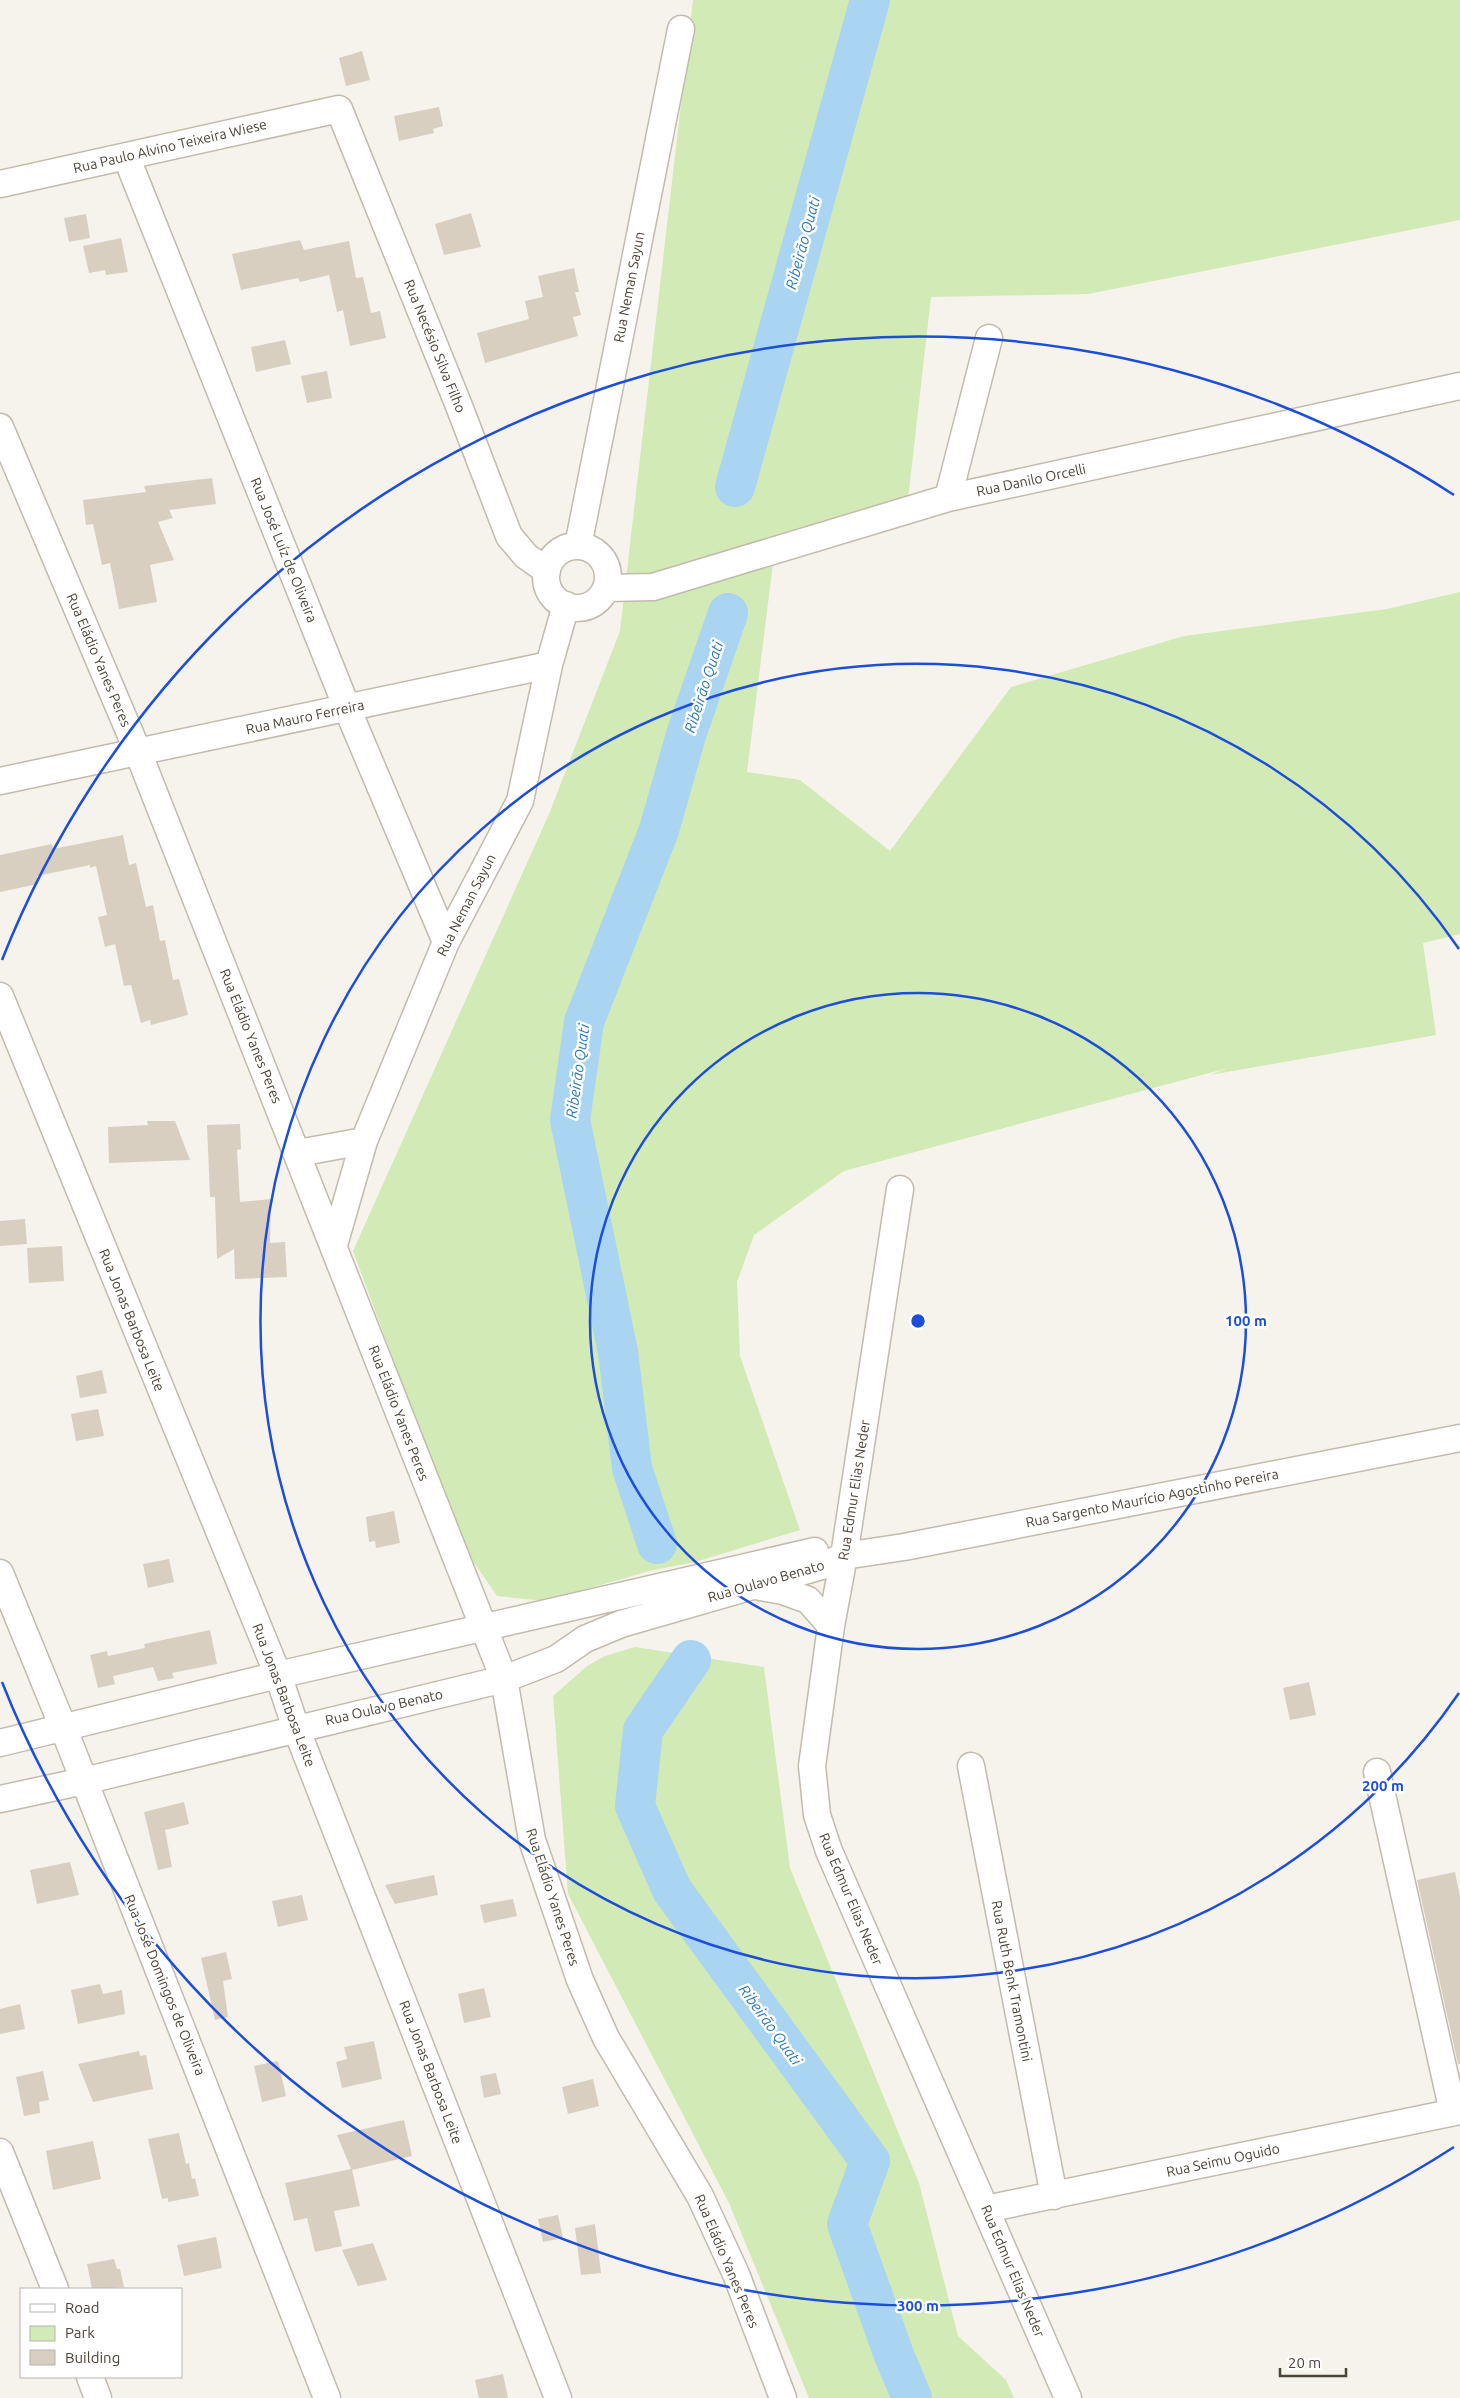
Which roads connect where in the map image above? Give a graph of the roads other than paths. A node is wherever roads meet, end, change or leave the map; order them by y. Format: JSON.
{"nodes":[{"id":1,"x":681,"y":29,"type":"dead end"},
{"id":2,"x":339,"y":108,"type":"joint"},
{"id":3,"x":126,"y":156,"type":"junction"},
{"id":4,"x":0,"y":184,"type":"edge"},
{"id":5,"x":989,"y":338,"type":"dead end"},
{"id":6,"x":1460,"y":386,"type":"edge"},
{"id":7,"x":0,"y":427,"type":"edge"},
{"id":8,"x":948,"y":498,"type":"junction"},
{"id":9,"x":578,"y":546,"type":"junction"},
{"id":10,"x":547,"y":571,"type":"junction"},
{"id":11,"x":606,"y":588,"type":"junction"},
{"id":12,"x":566,"y":605,"type":"junction"},
{"id":13,"x":549,"y":665,"type":"junction"},
{"id":14,"x":347,"y":708,"type":"junction"},
{"id":15,"x":138,"y":752,"type":"junction"},
{"id":16,"x":0,"y":781,"type":"edge"},
{"id":17,"x":446,"y":942,"type":"junction"},
{"id":18,"x":0,"y":996,"type":"edge"},
{"id":19,"x":364,"y":1141,"type":"junction"},
{"id":20,"x":298,"y":1153,"type":"junction"},
{"id":21,"x":900,"y":1189,"type":"dead end"},
{"id":22,"x":334,"y":1245,"type":"junction"},
{"id":23,"x":1460,"y":1438,"type":"edge"},
{"id":24,"x":844,"y":1556,"type":"junction"},
{"id":25,"x":0,"y":1573,"type":"edge"},
{"id":26,"x":752,"y":1586,"type":"junction"},
{"id":27,"x":831,"y":1626,"type":"junction"},
{"id":28,"x":483,"y":1627,"type":"junction"},
{"id":29,"x":278,"y":1675,"type":"junction"},
{"id":30,"x":504,"y":1679,"type":"junction"},
{"id":31,"x":63,"y":1727,"type":"junction"},
{"id":32,"x":296,"y":1728,"type":"junction"},
{"id":33,"x":0,"y":1743,"type":"edge"},
{"id":34,"x":970,"y":1766,"type":"dead end"},
{"id":35,"x":1377,"y":1772,"type":"dead end"},
{"id":36,"x":84,"y":1781,"type":"junction"},
{"id":37,"x":0,"y":1799,"type":"edge"},
{"id":38,"x":1456,"y":2112,"type":"edge"},
{"id":39,"x":0,"y":2152,"type":"edge"},
{"id":40,"x":1054,"y":2196,"type":"junction"},
{"id":41,"x":986,"y":2209,"type":"junction"},
{"id":42,"x":55,"y":2288,"type":"edge"},
{"id":43,"x":90,"y":2378,"type":"edge"},
{"id":44,"x":98,"y":2398,"type":"edge"},
{"id":45,"x":327,"y":2398,"type":"edge"},
{"id":46,"x":558,"y":2398,"type":"edge"},
{"id":47,"x":783,"y":2398,"type":"edge"},
{"id":48,"x":1068,"y":2398,"type":"edge"}],
"edges":[{"from":1,"to":9,"type":"street","name":"Rua Neman Sayun"},
{"from":2,"to":3,"type":"street","name":"Rua Paulo Alvino Teixeira Wiese"},
{"from":2,"to":10,"type":"street","name":"Rua Necésio Silva Filho"},
{"from":3,"to":4,"type":"street","name":"Rua Paulo Alvino Teixeira Wiese"},
{"from":3,"to":14,"type":"street","name":"Rua José Luíz de Oliveira"},
{"from":5,"to":8,"type":"street"},
{"from":6,"to":8,"type":"street","name":"Rua Danilo Orcelli"},
{"from":7,"to":15,"type":"street","name":"Rua Eládio Yanes Peres"},
{"from":8,"to":11,"type":"street","name":"Rua Danilo Orcelli"},
{"from":9,"to":10,"type":"street"},
{"from":9,"to":11,"type":"street"},
{"from":10,"to":12,"type":"street"},
{"from":11,"to":12,"type":"street"},
{"from":12,"to":13,"type":"street"},
{"from":13,"to":14,"type":"street","name":"Rua Mauro Ferreira"},
{"from":13,"to":17,"type":"street","name":"Rua Neman Sayun"},
{"from":14,"to":15,"type":"street","name":"Rua Mauro Ferreira"},
{"from":14,"to":17,"type":"street","name":"Rua José Luíz de Oliveira"},
{"from":15,"to":16,"type":"street","name":"Rua Mauro Ferreira"},
{"from":15,"to":20,"type":"street","name":"Rua Eládio Yanes Peres"},
{"from":17,"to":19,"type":"street","name":"Rua Neman Sayun"},
{"from":18,"to":29,"type":"street","name":"Rua Jonas Barbosa Leite"},
{"from":19,"to":20,"type":"street"},
{"from":19,"to":22,"type":"street","name":"Rua Neman Sayun"},
{"from":20,"to":22,"type":"street","name":"Rua Eládio Yanes Peres"},
{"from":21,"to":24,"type":"street","name":"Rua Edmur Elias Neder"},
{"from":22,"to":28,"type":"street","name":"Rua Eládio Yanes Peres"},
{"from":23,"to":24,"type":"street","name":"Rua Sargento Maurício Agostinho Pereira"},
{"from":24,"to":26,"type":"street","name":"Rua Oulavo Benato"},
{"from":24,"to":27,"type":"street","name":"Rua Edmur Elias Neder"},
{"from":24,"to":28,"type":"street","name":"Rua Oulavo Benato"},
{"from":25,"to":31,"type":"street","name":"Rua José Domingos de Oliveira"},
{"from":26,"to":27,"type":"street"},
{"from":26,"to":30,"type":"street","name":"Rua Oulavo Benato"},
{"from":27,"to":41,"type":"street","name":"Rua Edmur Elias Neder"},
{"from":28,"to":29,"type":"street","name":"Rua Oulavo Benato"},
{"from":28,"to":30,"type":"street","name":"Rua Eládio Yanes Peres"},
{"from":29,"to":31,"type":"street","name":"Rua Oulavo Benato"},
{"from":29,"to":32,"type":"street","name":"Rua Jonas Barbosa Leite"},
{"from":30,"to":32,"type":"street","name":"Rua Oulavo Benato"},
{"from":30,"to":47,"type":"street","name":"Rua Eládio Yanes Peres"},
{"from":31,"to":33,"type":"street","name":"Rua Oulavo Benato"},
{"from":31,"to":36,"type":"street","name":"Rua José Domingos de Oliveira"},
{"from":32,"to":36,"type":"street","name":"Rua Oulavo Benato"},
{"from":32,"to":46,"type":"street","name":"Rua Jonas Barbosa Leite"},
{"from":34,"to":40,"type":"street","name":"Rua Ruth Benk Tramontini"},
{"from":35,"to":38,"type":"street"},
{"from":36,"to":37,"type":"street","name":"Rua Oulavo Benato"},
{"from":36,"to":45,"type":"street","name":"Rua José Domingos de Oliveira"},
{"from":38,"to":40,"type":"street","name":"Rua Seimu Oguido"},
{"from":39,"to":42,"type":"street"},
{"from":40,"to":41,"type":"street","name":"Rua Seimu Oguido"},
{"from":41,"to":48,"type":"street","name":"Rua Edmur Elias Neder"},
{"from":43,"to":44,"type":"street"}]}
